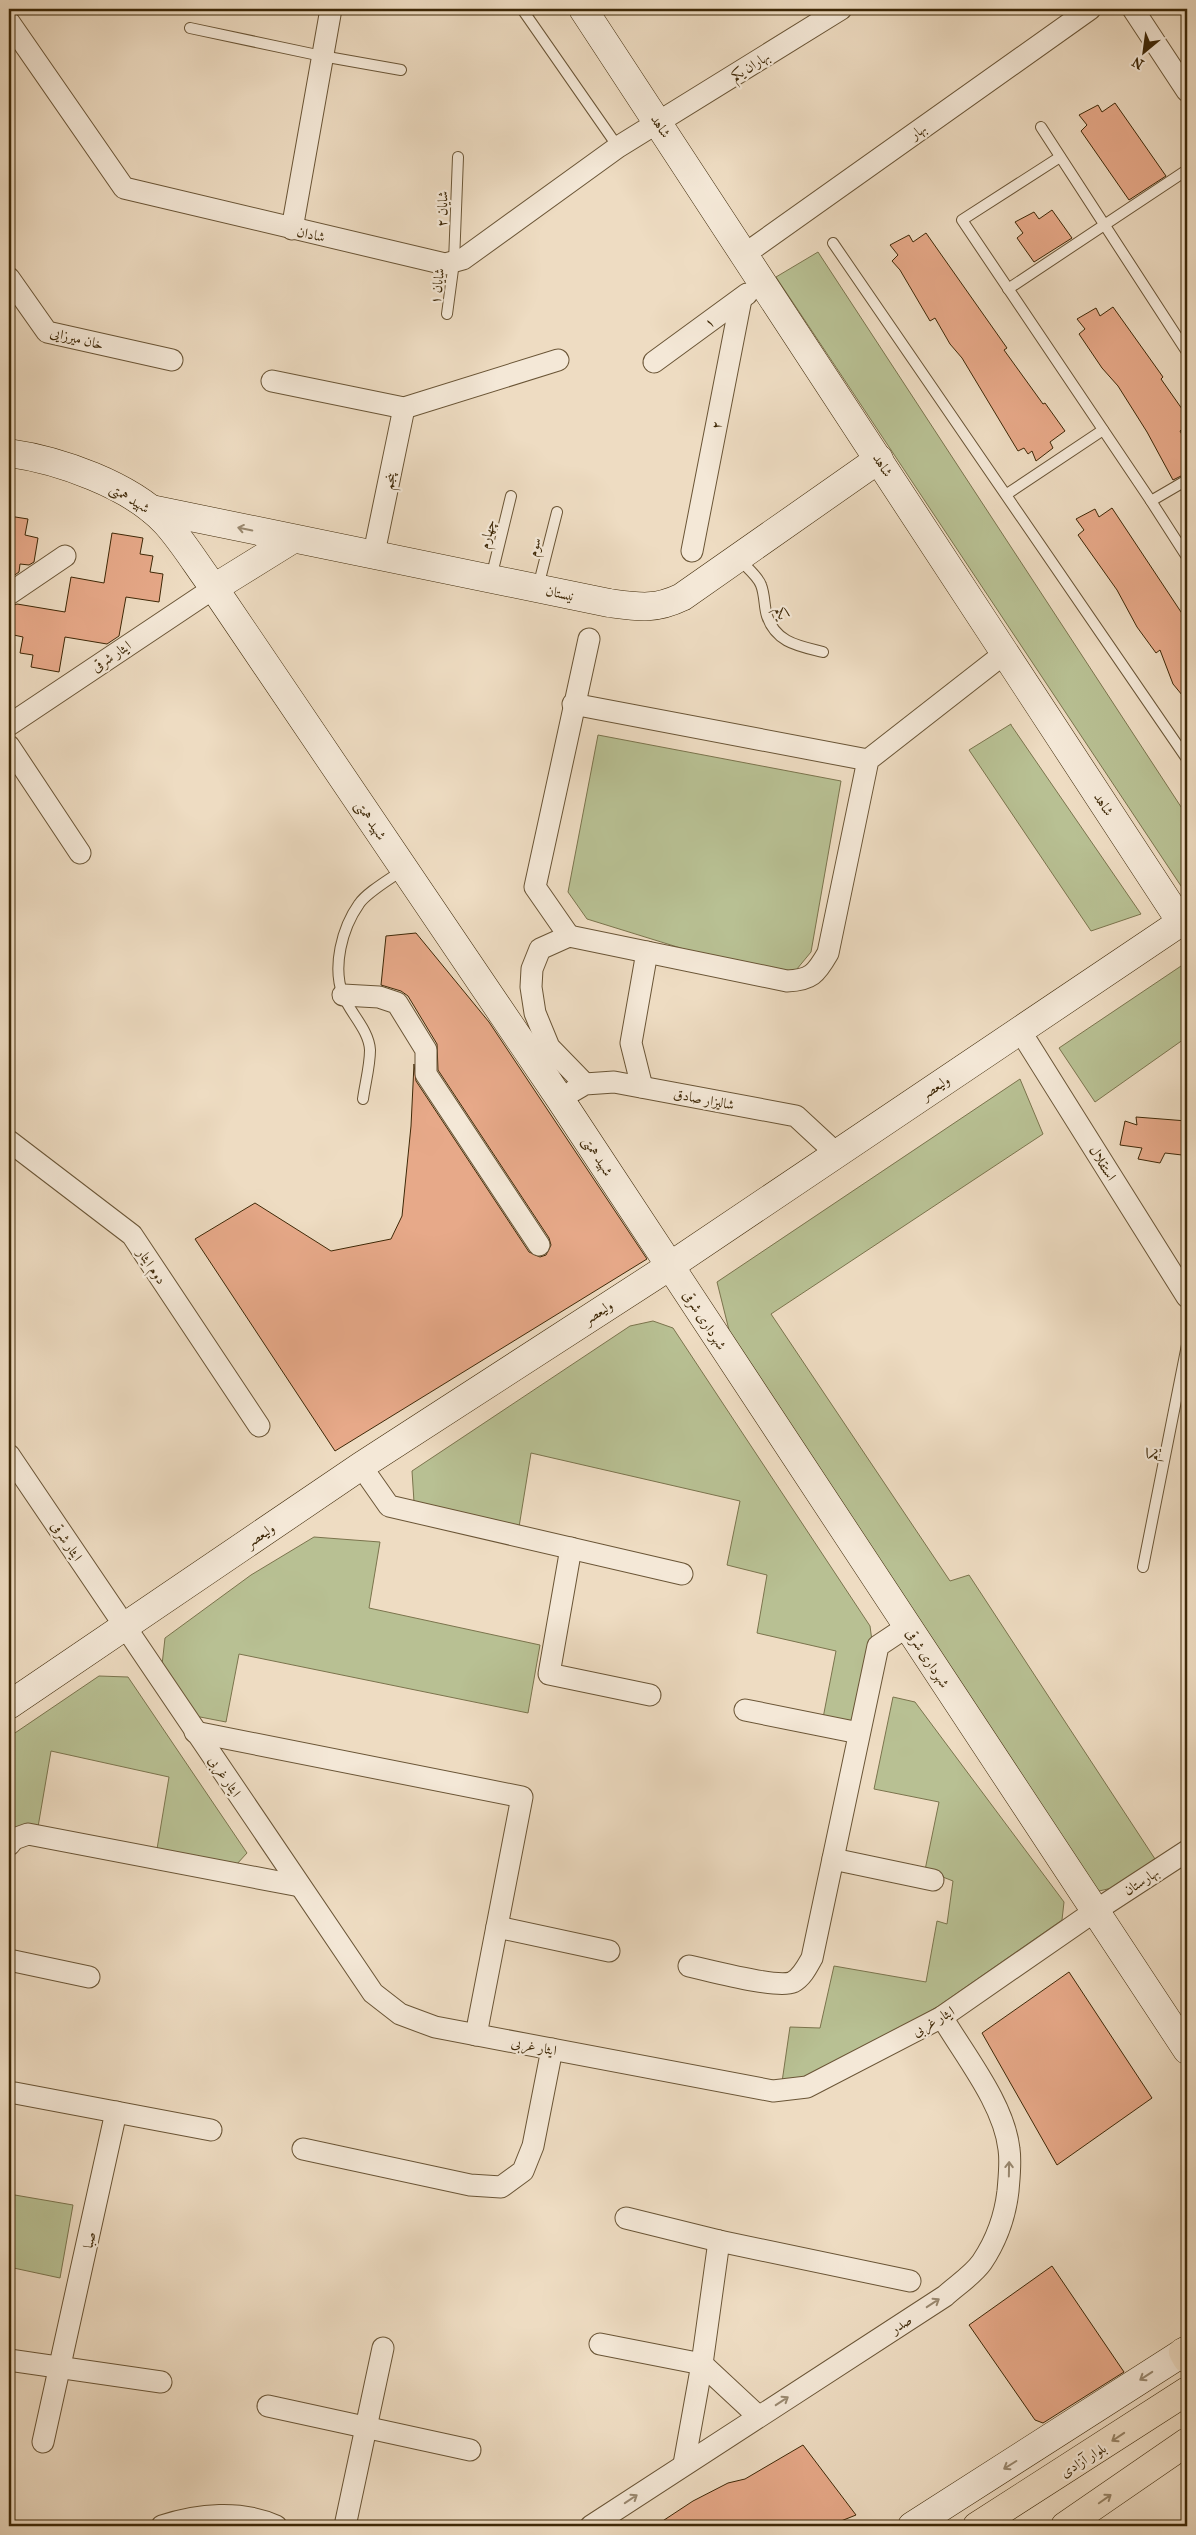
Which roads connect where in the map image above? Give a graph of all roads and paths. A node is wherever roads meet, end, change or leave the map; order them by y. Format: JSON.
{"nodes":[{"id":1,"x":332,"y":9,"type":"edge"},
{"id":2,"x":522,"y":9,"type":"edge"},
{"id":3,"x":583,"y":9,"type":"edge"},
{"id":4,"x":841,"y":9,"type":"edge"},
{"id":5,"x":1090,"y":9,"type":"edge"},
{"id":6,"x":1133,"y":9,"type":"edge"},
{"id":7,"x":9,"y":22,"type":"edge"},
{"id":8,"x":190,"y":28,"type":"dead end"},
{"id":9,"x":322,"y":56,"type":"junction"},
{"id":10,"x":401,"y":70,"type":"dead end"},
{"id":11,"x":1187,"y":91,"type":"edge"},
{"id":12,"x":659,"y":123,"type":"junction"},
{"id":13,"x":1041,"y":127,"type":"dead end"},
{"id":14,"x":618,"y":147,"type":"junction"},
{"id":15,"x":458,"y":157,"type":"dead end"},
{"id":16,"x":1060,"y":157,"type":"junction"},
{"id":17,"x":1187,"y":170,"type":"edge"},
{"id":18,"x":1105,"y":225,"type":"junction"},
{"id":19,"x":292,"y":229,"type":"junction"},
{"id":20,"x":833,"y":243,"type":"dead end"},
{"id":21,"x":745,"y":254,"type":"junction"},
{"id":22,"x":454,"y":262,"type":"junction"},
{"id":23,"x":9,"y":278,"type":"edge"},
{"id":24,"x":764,"y":282,"type":"junction"},
{"id":25,"x":1008,"y":288,"type":"junction"},
{"id":26,"x":741,"y":299,"type":"junction"},
{"id":27,"x":446,"y":314,"type":"dead end"},
{"id":28,"x":1187,"y":352,"type":"edge"},
{"id":29,"x":172,"y":360,"type":"dead end"},
{"id":30,"x":558,"y":360,"type":"dead end"},
{"id":31,"x":654,"y":362,"type":"dead end"},
{"id":32,"x":272,"y":381,"type":"dead end"},
{"id":33,"x":404,"y":408,"type":"junction"},
{"id":34,"x":1103,"y":430,"type":"junction"},
{"id":35,"x":9,"y":453,"type":"edge"},
{"id":36,"x":879,"y":459,"type":"junction"},
{"id":37,"x":1187,"y":480,"type":"edge"},
{"id":38,"x":1007,"y":494,"type":"junction"},
{"id":39,"x":511,"y":496,"type":"dead end"},
{"id":40,"x":1151,"y":501,"type":"junction"},
{"id":41,"x":151,"y":509,"type":"junction"},
{"id":42,"x":557,"y":512,"type":"dead end"},
{"id":43,"x":293,"y":539,"type":"junction"},
{"id":44,"x":692,"y":551,"type":"dead end"},
{"id":45,"x":374,"y":553,"type":"junction"},
{"id":46,"x":65,"y":556,"type":"dead end"},
{"id":47,"x":1187,"y":557,"type":"edge"},
{"id":48,"x":738,"y":558,"type":"junction"},
{"id":49,"x":491,"y":578,"type":"junction"},
{"id":50,"x":214,"y":588,"type":"junction"},
{"id":51,"x":538,"y":588,"type":"junction"},
{"id":52,"x":9,"y":594,"type":"edge"},
{"id":53,"x":589,"y":639,"type":"dead end"},
{"id":54,"x":823,"y":652,"type":"dead end"},
{"id":55,"x":1005,"y":652,"type":"junction"},
{"id":56,"x":573,"y":704,"type":"junction"},
{"id":57,"x":9,"y":725,"type":"edge"},
{"id":58,"x":9,"y":746,"type":"edge"},
{"id":59,"x":1187,"y":759,"type":"edge"},
{"id":60,"x":868,"y":760,"type":"junction"},
{"id":61,"x":80,"y":853,"type":"dead end"},
{"id":62,"x":404,"y":868,"type":"junction"},
{"id":63,"x":1184,"y":920,"type":"edge"},
{"id":64,"x":568,"y":936,"type":"junction"},
{"id":65,"x":647,"y":952,"type":"junction"},
{"id":66,"x":343,"y":995,"type":"junction"},
{"id":67,"x":1019,"y":1029,"type":"junction"},
{"id":68,"x":585,"y":1084,"type":"junction"},
{"id":69,"x":642,"y":1087,"type":"junction"},
{"id":70,"x":363,"y":1099,"type":"dead end"},
{"id":71,"x":560,"y":1099,"type":"junction"},
{"id":72,"x":9,"y":1141,"type":"edge"},
{"id":73,"x":837,"y":1154,"type":"junction"},
{"id":74,"x":539,"y":1245,"type":"dead end"},
{"id":75,"x":670,"y":1266,"type":"junction"},
{"id":76,"x":1187,"y":1298,"type":"edge"},
{"id":77,"x":1187,"y":1346,"type":"edge"},
{"id":78,"x":259,"y":1426,"type":"dead end"},
{"id":79,"x":9,"y":1455,"type":"edge"},
{"id":80,"x":361,"y":1466,"type":"junction"},
{"id":81,"x":571,"y":1548,"type":"junction"},
{"id":82,"x":1143,"y":1567,"type":"dead end"},
{"id":83,"x":682,"y":1574,"type":"dead end"},
{"id":84,"x":125,"y":1626,"type":"junction"},
{"id":85,"x":908,"y":1626,"type":"junction"},
{"id":86,"x":650,"y":1695,"type":"dead end"},
{"id":87,"x":9,"y":1705,"type":"edge"},
{"id":88,"x":746,"y":1710,"type":"dead end"},
{"id":89,"x":195,"y":1732,"type":"junction"},
{"id":90,"x":859,"y":1733,"type":"junction"},
{"id":91,"x":9,"y":1845,"type":"edge"},
{"id":92,"x":1187,"y":1851,"type":"edge"},
{"id":93,"x":833,"y":1859,"type":"junction"},
{"id":94,"x":933,"y":1880,"type":"dead end"},
{"id":95,"x":300,"y":1886,"type":"junction"},
{"id":96,"x":1095,"y":1911,"type":"junction"},
{"id":97,"x":497,"y":1927,"type":"junction"},
{"id":98,"x":609,"y":1951,"type":"dead end"},
{"id":99,"x":9,"y":1960,"type":"edge"},
{"id":100,"x":689,"y":1966,"type":"dead end"},
{"id":101,"x":88,"y":1977,"type":"dead end"},
{"id":102,"x":942,"y":2017,"type":"junction"},
{"id":103,"x":476,"y":2035,"type":"junction"},
{"id":104,"x":552,"y":2049,"type":"junction"},
{"id":105,"x":1187,"y":2050,"type":"edge"},
{"id":106,"x":15,"y":2093,"type":"dead end"},
{"id":107,"x":116,"y":2112,"type":"junction"},
{"id":108,"x":212,"y":2130,"type":"dead end"},
{"id":109,"x":303,"y":2149,"type":"dead end"},
{"id":110,"x":626,"y":2218,"type":"dead end"},
{"id":111,"x":719,"y":2241,"type":"junction"},
{"id":112,"x":910,"y":2281,"type":"dead end"},
{"id":113,"x":600,"y":2344,"type":"dead end"},
{"id":114,"x":383,"y":2348,"type":"dead end"},
{"id":115,"x":1186,"y":2354,"type":"edge"},
{"id":116,"x":9,"y":2360,"type":"edge"},
{"id":117,"x":702,"y":2364,"type":"junction"},
{"id":118,"x":61,"y":2368,"type":"junction"},
{"id":119,"x":161,"y":2382,"type":"dead end"},
{"id":120,"x":1187,"y":2391,"type":"edge"},
{"id":121,"x":268,"y":2406,"type":"dead end"},
{"id":122,"x":758,"y":2416,"type":"junction"},
{"id":123,"x":365,"y":2427,"type":"junction"},
{"id":124,"x":44,"y":2442,"type":"dead end"},
{"id":125,"x":1187,"y":2442,"type":"edge"},
{"id":126,"x":470,"y":2450,"type":"dead end"},
{"id":127,"x":684,"y":2464,"type":"junction"},
{"id":128,"x":162,"y":2526,"type":"edge"},
{"id":129,"x":276,"y":2526,"type":"edge"},
{"id":130,"x":345,"y":2526,"type":"edge"},
{"id":131,"x":591,"y":2526,"type":"edge"},
{"id":132,"x":912,"y":2526,"type":"edge"},
{"id":133,"x":977,"y":2526,"type":"edge"},
{"id":134,"x":1065,"y":2526,"type":"edge"}],
"edges":[{"from":1,"to":9,"type":"street"},
{"from":2,"to":14,"type":"lane"},
{"from":3,"to":12,"type":"main road","name":"شاهد"},
{"from":4,"to":12,"type":"street","name":"بهاران یکم"},
{"from":5,"to":21,"type":"street","name":"بهار"},
{"from":6,"to":11,"type":"street"},
{"from":7,"to":19,"type":"street","name":"شادان"},
{"from":8,"to":9,"type":"lane"},
{"from":9,"to":10,"type":"lane"},
{"from":9,"to":19,"type":"street"},
{"from":12,"to":14,"type":"street"},
{"from":12,"to":21,"type":"main road","name":"شاهد"},
{"from":13,"to":16,"type":"lane"},
{"from":14,"to":22,"type":"street"},
{"from":15,"to":22,"type":"lane","name":"شایان ۲"},
{"from":16,"to":18,"type":"lane"},
{"from":16,"to":25,"type":"lane"},
{"from":17,"to":18,"type":"lane"},
{"from":18,"to":25,"type":"lane"},
{"from":18,"to":28,"type":"lane"},
{"from":19,"to":22,"type":"street","name":"شادان"},
{"from":20,"to":38,"type":"lane"},
{"from":21,"to":24,"type":"main road","name":"شاهد"},
{"from":22,"to":27,"type":"lane","name":"شایان ۱"},
{"from":23,"to":29,"type":"street","name":"خان میرزایی"},
{"from":24,"to":26,"type":"street","name":"۱"},
{"from":24,"to":36,"type":"main road","name":"شاهد"},
{"from":25,"to":34,"type":"lane"},
{"from":26,"to":31,"type":"street","name":"۱"},
{"from":26,"to":44,"type":"street","name":"۲"},
{"from":30,"to":33,"type":"street"},
{"from":32,"to":33,"type":"street"},
{"from":33,"to":45,"type":"street","name":"پنجم"},
{"from":34,"to":38,"type":"lane"},
{"from":34,"to":40,"type":"lane"},
{"from":35,"to":41,"type":"main road","name":"شهید همتی"},
{"from":36,"to":48,"type":"main road","name":"نيستان"},
{"from":36,"to":55,"type":"main road","name":"شاهد"},
{"from":37,"to":40,"type":"lane"},
{"from":38,"to":59,"type":"lane"},
{"from":39,"to":49,"type":"lane","name":"چهارم"},
{"from":40,"to":47,"type":"lane"},
{"from":43,"to":41,"type":"main road","name":"نيستان","one_way":true},
{"from":41,"to":50,"type":"main road","name":"شهید همتی"},
{"from":42,"to":51,"type":"lane","name":"سوم"},
{"from":43,"to":45,"type":"main road","name":"نيستان"},
{"from":43,"to":50,"type":"main road"},
{"from":45,"to":49,"type":"main road","name":"نيستان"},
{"from":46,"to":52,"type":"street"},
{"from":48,"to":51,"type":"main road","name":"نيستان"},
{"from":48,"to":54,"type":"lane","name":"یکم"},
{"from":49,"to":51,"type":"main road","name":"نيستان"},
{"from":50,"to":57,"type":"street","name":"ایثار شرقی"},
{"from":50,"to":62,"type":"main road","name":"شهید همتی"},
{"from":53,"to":56,"type":"street"},
{"from":55,"to":60,"type":"street"},
{"from":55,"to":63,"type":"main road","name":"شاهد"},
{"from":56,"to":60,"type":"street"},
{"from":56,"to":64,"type":"street"},
{"from":58,"to":61,"type":"street"},
{"from":60,"to":65,"type":"street"},
{"from":62,"to":66,"type":"lane"},
{"from":62,"to":71,"type":"main road","name":"شهید همتی"},
{"from":63,"to":67,"type":"main road","name":"ولیعصر"},
{"from":64,"to":65,"type":"street"},
{"from":64,"to":68,"type":"street"},
{"from":65,"to":69,"type":"street"},
{"from":66,"to":70,"type":"lane"},
{"from":66,"to":74,"type":"street"},
{"from":67,"to":73,"type":"main road","name":"ولیعصر"},
{"from":67,"to":76,"type":"street","name":"استقلال"},
{"from":68,"to":69,"type":"street","name":"شالیزار صادق"},
{"from":68,"to":71,"type":"street","name":"شالیزار صادق"},
{"from":69,"to":73,"type":"street","name":"شالیزار صادق"},
{"from":71,"to":75,"type":"main road","name":"شهید همتی"},
{"from":72,"to":78,"type":"street","name":"دوم ایثار"},
{"from":73,"to":75,"type":"main road","name":"ولیعصر"},
{"from":75,"to":80,"type":"main road","name":"ولیعصر"},
{"from":75,"to":85,"type":"main road","name":"شهرداری شرقی"},
{"from":77,"to":82,"type":"lane","name":"یکم"},
{"from":79,"to":84,"type":"street","name":"ایثار شرقی"},
{"from":80,"to":81,"type":"street"},
{"from":80,"to":84,"type":"main road","name":"ولیعصر"},
{"from":81,"to":83,"type":"street"},
{"from":81,"to":86,"type":"street"},
{"from":84,"to":87,"type":"main road","name":"ولیعصر"},
{"from":84,"to":89,"type":"street","name":"ایثار غربی"},
{"from":85,"to":90,"type":"street"},
{"from":85,"to":96,"type":"main road","name":"شهرداری شرقی"},
{"from":88,"to":90,"type":"street"},
{"from":89,"to":95,"type":"street","name":"ایثار غربی"},
{"from":89,"to":97,"type":"street"},
{"from":90,"to":93,"type":"street"},
{"from":91,"to":95,"type":"street"},
{"from":92,"to":96,"type":"street","name":"بهارستان"},
{"from":93,"to":94,"type":"street"},
{"from":93,"to":100,"type":"street"},
{"from":95,"to":103,"type":"street","name":"ایثار غربی"},
{"from":96,"to":102,"type":"street","name":"ایثار غربی"},
{"from":96,"to":105,"type":"main road","name":"شهرداری شرقی"},
{"from":97,"to":98,"type":"street"},
{"from":97,"to":103,"type":"street"},
{"from":99,"to":101,"type":"street"},
{"from":102,"to":104,"type":"street","name":"ایثار غربی"},
{"from":122,"to":102,"type":"street","name":"صدر","one_way":true},
{"from":103,"to":104,"type":"street","name":"ایثار غربی"},
{"from":104,"to":109,"type":"street"},
{"from":106,"to":107,"type":"street"},
{"from":107,"to":108,"type":"street"},
{"from":107,"to":118,"type":"street","name":"صبا"},
{"from":110,"to":111,"type":"street"},
{"from":111,"to":112,"type":"street"},
{"from":111,"to":117,"type":"street"},
{"from":113,"to":117,"type":"street"},
{"from":114,"to":123,"type":"street"},
{"from":115,"to":132,"type":"main road","one_way":true},
{"from":116,"to":118,"type":"street"},
{"from":117,"to":122,"type":"street"},
{"from":117,"to":127,"type":"street"},
{"from":118,"to":119,"type":"street"},
{"from":118,"to":124,"type":"street","name":"صبا"},
{"from":120,"to":133,"type":"main road","name":"بلوار آزادی","one_way":true},
{"from":121,"to":123,"type":"street"},
{"from":122,"to":127,"type":"street","name":"صدر"},
{"from":123,"to":126,"type":"street"},
{"from":123,"to":130,"type":"street"},
{"from":134,"to":125,"type":"main road","one_way":true},
{"from":131,"to":127,"type":"street","name":"صدر","one_way":true},
{"from":128,"to":129,"type":"street"}]}
